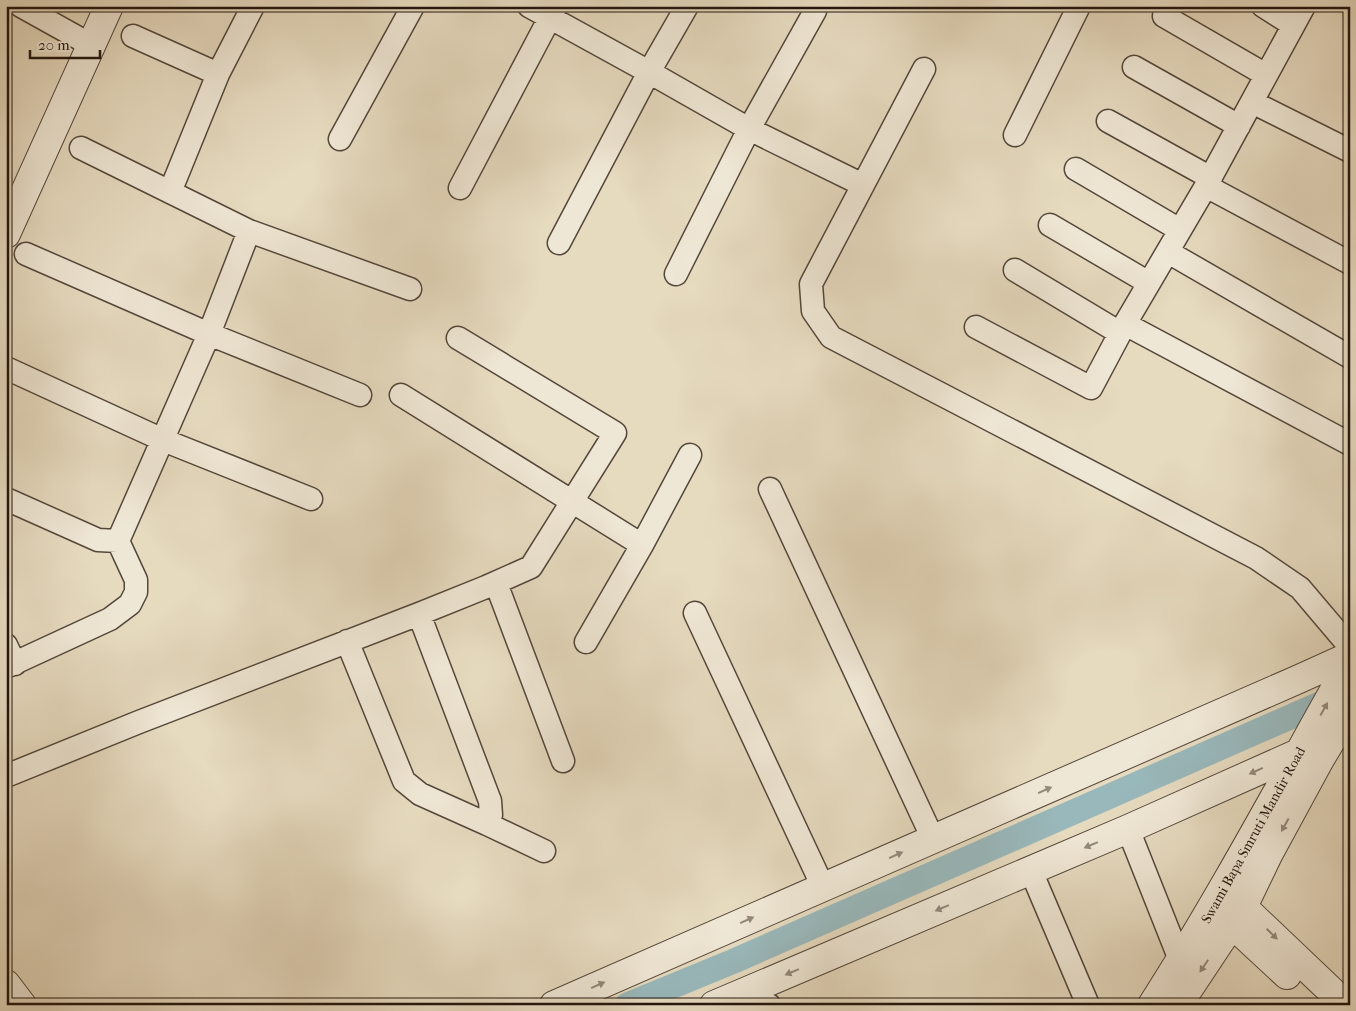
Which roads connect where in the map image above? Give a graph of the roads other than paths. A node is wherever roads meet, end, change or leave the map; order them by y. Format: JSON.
{"nodes":[{"id":1,"x":21,"y":6,"type":"edge"},
{"id":2,"x":109,"y":6,"type":"edge"},
{"id":3,"x":253,"y":6,"type":"edge"},
{"id":4,"x":412,"y":6,"type":"edge"},
{"id":5,"x":529,"y":6,"type":"edge"},
{"id":6,"x":687,"y":6,"type":"edge"},
{"id":7,"x":1079,"y":6,"type":"edge"},
{"id":8,"x":1263,"y":6,"type":"edge"},
{"id":9,"x":815,"y":11,"type":"dead end"},
{"id":10,"x":553,"y":12,"type":"edge"},
{"id":11,"x":1298,"y":15,"type":"edge"},
{"id":12,"x":1164,"y":16,"type":"dead end"},
{"id":13,"x":133,"y":36,"type":"dead end"},
{"id":14,"x":91,"y":45,"type":"junction"},
{"id":15,"x":1134,"y":66,"type":"dead end"},
{"id":16,"x":924,"y":69,"type":"dead end"},
{"id":17,"x":649,"y":72,"type":"junction"},
{"id":18,"x":218,"y":74,"type":"junction"},
{"id":19,"x":1266,"y":75,"type":"junction"},
{"id":20,"x":1252,"y":102,"type":"junction"},
{"id":21,"x":1108,"y":121,"type":"dead end"},
{"id":22,"x":1239,"y":126,"type":"junction"},
{"id":23,"x":749,"y":129,"type":"junction"},
{"id":24,"x":1016,"y":135,"type":"dead end"},
{"id":25,"x":340,"y":138,"type":"dead end"},
{"id":26,"x":81,"y":148,"type":"dead end"},
{"id":27,"x":1350,"y":152,"type":"edge"},
{"id":28,"x":1076,"y":169,"type":"dead end"},
{"id":29,"x":1209,"y":182,"type":"junction"},
{"id":30,"x":863,"y":185,"type":"junction"},
{"id":31,"x":460,"y":188,"type":"dead end"},
{"id":32,"x":170,"y":192,"type":"junction"},
{"id":33,"x":1050,"y":225,"type":"dead end"},
{"id":34,"x":1180,"y":230,"type":"junction"},
{"id":35,"x":249,"y":231,"type":"junction"},
{"id":36,"x":6,"y":234,"type":"edge"},
{"id":37,"x":559,"y":243,"type":"dead end"},
{"id":38,"x":1168,"y":252,"type":"junction"},
{"id":39,"x":26,"y":254,"type":"dead end"},
{"id":40,"x":1350,"y":263,"type":"edge"},
{"id":41,"x":1015,"y":270,"type":"dead end"},
{"id":42,"x":676,"y":274,"type":"dead end"},
{"id":43,"x":1150,"y":283,"type":"junction"},
{"id":44,"x":410,"y":289,"type":"dead end"},
{"id":45,"x":976,"y":327,"type":"dead end"},
{"id":46,"x":1123,"y":329,"type":"junction"},
{"id":47,"x":209,"y":334,"type":"junction"},
{"id":48,"x":458,"y":338,"type":"dead end"},
{"id":49,"x":1350,"y":357,"type":"edge"},
{"id":50,"x":6,"y":368,"type":"edge"},
{"id":51,"x":360,"y":395,"type":"dead end"},
{"id":52,"x":401,"y":395,"type":"dead end"},
{"id":53,"x":163,"y":440,"type":"junction"},
{"id":54,"x":1350,"y":444,"type":"edge"},
{"id":55,"x":690,"y":455,"type":"dead end"},
{"id":56,"x":770,"y":489,"type":"dead end"},
{"id":57,"x":6,"y":499,"type":"edge"},
{"id":58,"x":311,"y":499,"type":"dead end"},
{"id":59,"x":572,"y":502,"type":"junction"},
{"id":60,"x":118,"y":542,"type":"junction"},
{"id":61,"x":642,"y":545,"type":"junction"},
{"id":62,"x":496,"y":583,"type":"junction"},
{"id":63,"x":695,"y":613,"type":"dead end"},
{"id":64,"x":419,"y":614,"type":"junction"},
{"id":65,"x":348,"y":641,"type":"junction"},
{"id":66,"x":586,"y":642,"type":"dead end"},
{"id":67,"x":1350,"y":647,"type":"edge"},
{"id":68,"x":1350,"y":656,"type":"edge"},
{"id":69,"x":9,"y":659,"type":"edge"},
{"id":70,"x":1350,"y":662,"type":"edge"},
{"id":71,"x":1350,"y":709,"type":"edge"},
{"id":72,"x":1342,"y":733,"type":"edge"},
{"id":73,"x":1300,"y":751,"type":"junction"},
{"id":74,"x":563,"y":761,"type":"dead end"},
{"id":75,"x":6,"y":776,"type":"edge"},
{"id":76,"x":487,"y":824,"type":"junction"},
{"id":77,"x":1128,"y":829,"type":"junction"},
{"id":78,"x":933,"y":839,"type":"junction"},
{"id":79,"x":544,"y":851,"type":"dead end"},
{"id":80,"x":1031,"y":871,"type":"junction"},
{"id":81,"x":823,"y":888,"type":"junction"},
{"id":82,"x":1227,"y":907,"type":"junction"},
{"id":83,"x":1180,"y":960,"type":"junction"},
{"id":84,"x":6,"y":984,"type":"edge"},
{"id":85,"x":741,"y":994,"type":"junction"},
{"id":86,"x":22,"y":1005,"type":"edge"},
{"id":87,"x":554,"y":1005,"type":"edge"},
{"id":88,"x":714,"y":1005,"type":"edge"},
{"id":89,"x":769,"y":1005,"type":"edge"},
{"id":90,"x":1088,"y":1005,"type":"edge"},
{"id":91,"x":1152,"y":1005,"type":"edge"},
{"id":92,"x":1178,"y":1005,"type":"edge"},
{"id":93,"x":1320,"y":1005,"type":"edge"},
{"id":94,"x":1346,"y":1005,"type":"edge"}],
"edges":[{"from":1,"to":14,"type":"street"},
{"from":2,"to":14,"type":"street"},
{"from":3,"to":18,"type":"street"},
{"from":4,"to":25,"type":"street"},
{"from":5,"to":10,"type":"street"},
{"from":6,"to":17,"type":"street"},
{"from":7,"to":24,"type":"street"},
{"from":8,"to":11,"type":"street"},
{"from":9,"to":23,"type":"street"},
{"from":10,"to":17,"type":"street"},
{"from":10,"to":31,"type":"street"},
{"from":11,"to":19,"type":"street"},
{"from":12,"to":19,"type":"street"},
{"from":13,"to":18,"type":"street"},
{"from":14,"to":36,"type":"street"},
{"from":15,"to":22,"type":"street"},
{"from":16,"to":30,"type":"street"},
{"from":17,"to":23,"type":"street"},
{"from":17,"to":37,"type":"street"},
{"from":18,"to":32,"type":"street"},
{"from":19,"to":20,"type":"street"},
{"from":20,"to":22,"type":"street"},
{"from":20,"to":27,"type":"street"},
{"from":21,"to":29,"type":"street"},
{"from":22,"to":29,"type":"street"},
{"from":23,"to":30,"type":"street"},
{"from":23,"to":42,"type":"street"},
{"from":26,"to":32,"type":"street"},
{"from":28,"to":34,"type":"street"},
{"from":29,"to":34,"type":"street"},
{"from":29,"to":40,"type":"street"},
{"from":30,"to":67,"type":"street"},
{"from":32,"to":35,"type":"street"},
{"from":33,"to":43,"type":"street"},
{"from":34,"to":38,"type":"street"},
{"from":35,"to":44,"type":"street"},
{"from":35,"to":47,"type":"street"},
{"from":38,"to":43,"type":"street"},
{"from":38,"to":49,"type":"street"},
{"from":39,"to":47,"type":"street"},
{"from":41,"to":46,"type":"street"},
{"from":43,"to":46,"type":"street"},
{"from":45,"to":46,"type":"street"},
{"from":46,"to":54,"type":"street"},
{"from":47,"to":51,"type":"street"},
{"from":47,"to":53,"type":"street"},
{"from":48,"to":59,"type":"street"},
{"from":50,"to":53,"type":"street"},
{"from":52,"to":59,"type":"street"},
{"from":53,"to":58,"type":"street"},
{"from":53,"to":60,"type":"street"},
{"from":55,"to":61,"type":"street"},
{"from":56,"to":78,"type":"street"},
{"from":57,"to":60,"type":"street"},
{"from":59,"to":61,"type":"street"},
{"from":59,"to":62,"type":"street"},
{"from":60,"to":69,"type":"street"},
{"from":61,"to":66,"type":"street"},
{"from":62,"to":64,"type":"street"},
{"from":62,"to":74,"type":"street"},
{"from":63,"to":81,"type":"street"},
{"from":64,"to":65,"type":"street"},
{"from":64,"to":76,"type":"street"},
{"from":65,"to":75,"type":"street"},
{"from":65,"to":76,"type":"street"},
{"from":78,"to":68,"type":"street","one_way":true},
{"from":73,"to":70,"type":"street","name":"Swami Bapa Smruti Mandir Road","one_way":true},
{"from":71,"to":72,"type":"street"},
{"from":72,"to":73,"type":"street"},
{"from":72,"to":82,"type":"street","one_way":true},
{"from":73,"to":77,"type":"street","one_way":true},
{"from":73,"to":82,"type":"street","name":"Swami Bapa Smruti Mandir Road"},
{"from":76,"to":79,"type":"street"},
{"from":77,"to":80,"type":"street","one_way":true},
{"from":77,"to":83,"type":"street"},
{"from":81,"to":78,"type":"street","one_way":true},
{"from":80,"to":85,"type":"street","one_way":true},
{"from":80,"to":90,"type":"street"},
{"from":87,"to":81,"type":"street","one_way":true},
{"from":82,"to":83,"type":"street","name":"Swami Bapa Smruti Mandir Road"},
{"from":82,"to":92,"type":"street","one_way":true},
{"from":82,"to":93,"type":"street"},
{"from":82,"to":94,"type":"street","one_way":true},
{"from":83,"to":91,"type":"street","name":"Swami Bapa Smruti Mandir Road"},
{"from":84,"to":86,"type":"street"},
{"from":85,"to":88,"type":"street"},
{"from":85,"to":89,"type":"street"}]}
